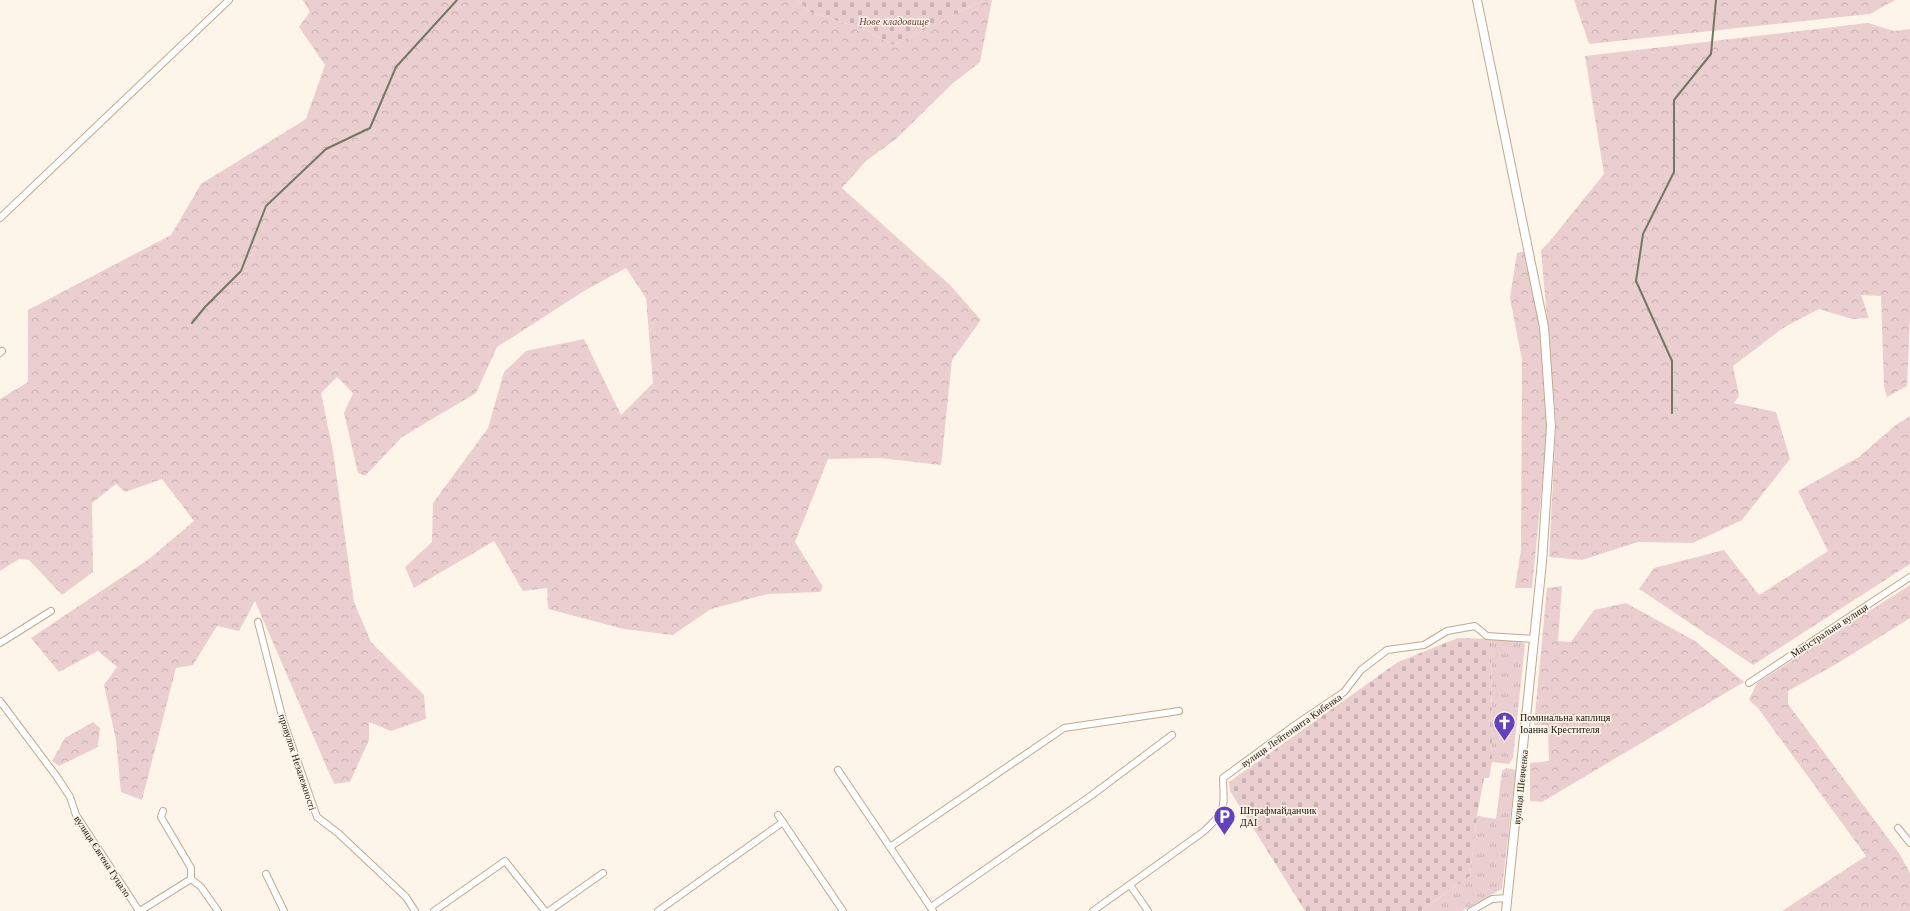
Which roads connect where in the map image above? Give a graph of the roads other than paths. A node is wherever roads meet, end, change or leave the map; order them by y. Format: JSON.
{"nodes":[{"id":1,"x":229,"y":0,"type":"edge"},
{"id":2,"x":1477,"y":0,"type":"edge"},
{"id":3,"x":0,"y":218,"type":"edge"},
{"id":4,"x":1910,"y":577,"type":"edge"},
{"id":5,"x":51,"y":611,"type":"dead end"},
{"id":6,"x":258,"y":622,"type":"dead end"},
{"id":7,"x":1534,"y":639,"type":"junction"},
{"id":8,"x":0,"y":644,"type":"edge"},
{"id":9,"x":1749,"y":683,"type":"dead end"},
{"id":10,"x":0,"y":701,"type":"edge"},
{"id":11,"x":1179,"y":711,"type":"dead end"},
{"id":12,"x":1172,"y":735,"type":"dead end"},
{"id":13,"x":838,"y":770,"type":"dead end"},
{"id":14,"x":163,"y":811,"type":"dead end"},
{"id":15,"x":778,"y":815,"type":"dead end"},
{"id":16,"x":783,"y":822,"type":"junction"},
{"id":17,"x":1898,"y":828,"type":"dead end"},
{"id":18,"x":1910,"y":843,"type":"edge"},
{"id":19,"x":890,"y":847,"type":"junction"},
{"id":20,"x":603,"y":873,"type":"dead end"},
{"id":21,"x":266,"y":874,"type":"dead end"},
{"id":22,"x":191,"y":879,"type":"junction"},
{"id":23,"x":1130,"y":885,"type":"junction"},
{"id":24,"x":1508,"y":898,"type":"junction"},
{"id":25,"x":932,"y":909,"type":"edge"},
{"id":26,"x":140,"y":911,"type":"edge"},
{"id":27,"x":218,"y":911,"type":"edge"},
{"id":28,"x":284,"y":911,"type":"edge"},
{"id":29,"x":415,"y":911,"type":"edge"},
{"id":30,"x":434,"y":911,"type":"edge"},
{"id":31,"x":545,"y":911,"type":"edge"},
{"id":32,"x":549,"y":911,"type":"edge"},
{"id":33,"x":658,"y":911,"type":"edge"},
{"id":34,"x":843,"y":911,"type":"edge"},
{"id":35,"x":1093,"y":911,"type":"edge"},
{"id":36,"x":1148,"y":911,"type":"edge"},
{"id":37,"x":1471,"y":911,"type":"edge"},
{"id":38,"x":1506,"y":911,"type":"edge"}],
"edges":[{"from":1,"to":3,"type":"street"},
{"from":2,"to":7,"type":"street","name":"вулиця Шевченка"},
{"from":4,"to":9,"type":"street","name":"Магістральна вулиця"},
{"from":5,"to":8,"type":"street"},
{"from":6,"to":29,"type":"street","name":"провулок Незалежності"},
{"from":7,"to":23,"type":"street","name":"вулиця Лейтенанта Кибенка"},
{"from":7,"to":24,"type":"street","name":"вулиця Шевченка"},
{"from":10,"to":26,"type":"street","name":"вулиця Євгена Гуцало"},
{"from":11,"to":19,"type":"street"},
{"from":12,"to":25,"type":"street"},
{"from":13,"to":19,"type":"street"},
{"from":14,"to":22,"type":"street"},
{"from":15,"to":16,"type":"street"},
{"from":16,"to":33,"type":"street"},
{"from":16,"to":34,"type":"street"},
{"from":17,"to":18,"type":"street"},
{"from":19,"to":25,"type":"street"},
{"from":20,"to":32,"type":"street"},
{"from":21,"to":28,"type":"street"},
{"from":22,"to":26,"type":"street"},
{"from":22,"to":27,"type":"street"},
{"from":23,"to":35,"type":"street","name":"вулиця Лейтенанта Кибенка"},
{"from":23,"to":36,"type":"street"},
{"from":24,"to":37,"type":"street"},
{"from":24,"to":38,"type":"street","name":"вулиця Шевченка"},
{"from":30,"to":31,"type":"street"}]}
